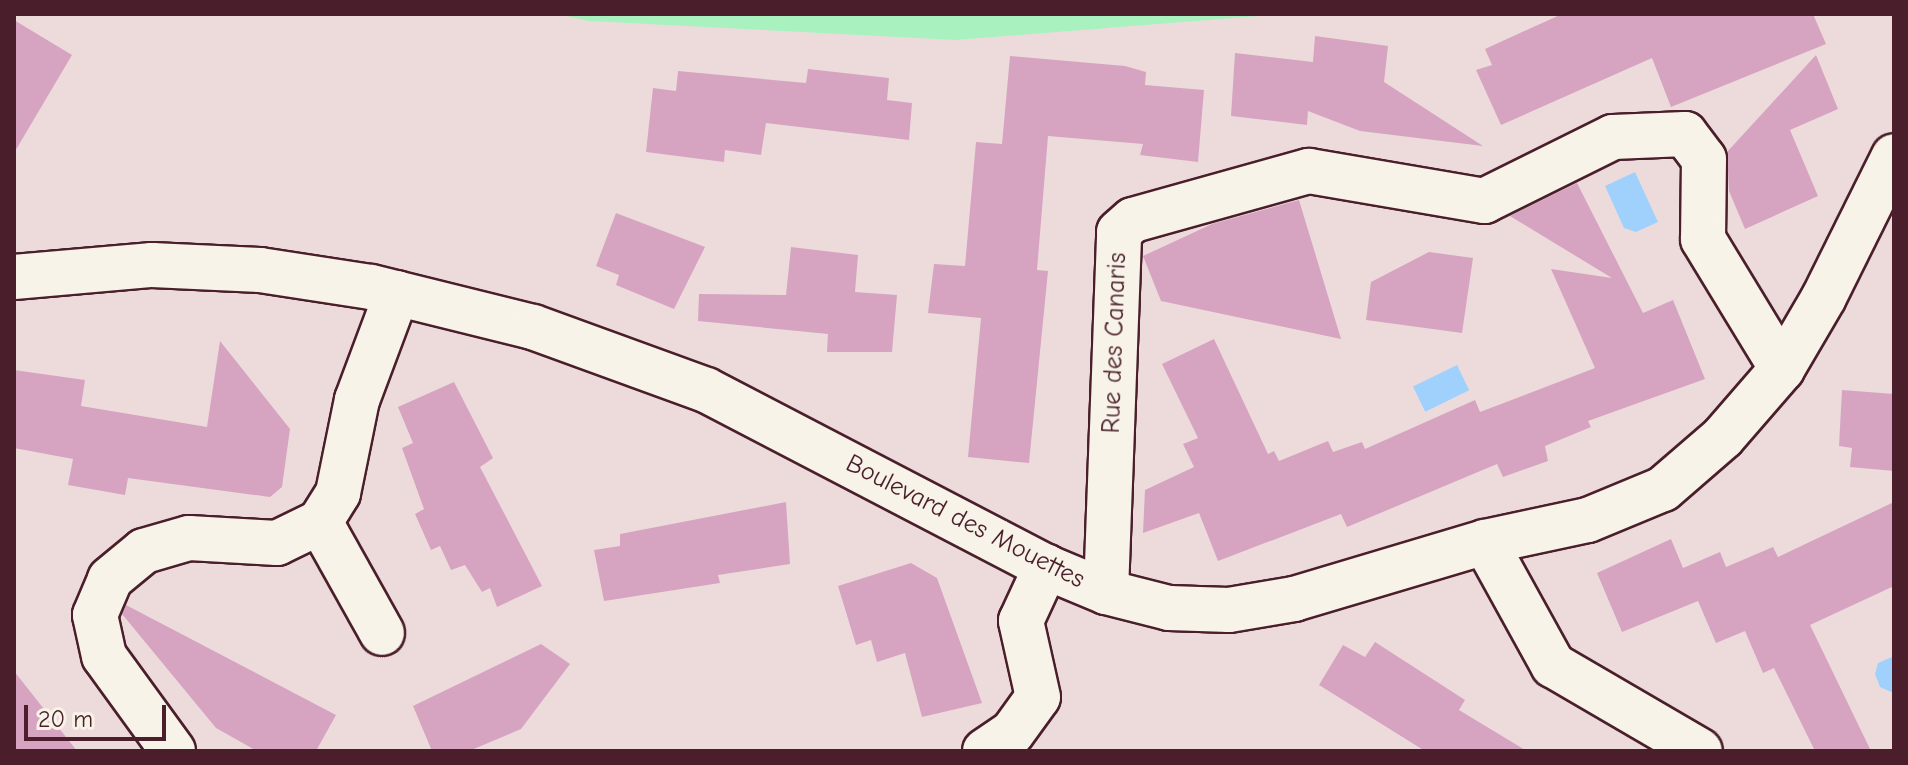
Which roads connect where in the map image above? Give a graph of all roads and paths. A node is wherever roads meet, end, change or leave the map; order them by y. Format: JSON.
{"nodes":[{"id":1,"x":1894,"y":156,"type":"edge"},
{"id":2,"x":14,"y":277,"type":"edge"},
{"id":3,"x":397,"y":293,"type":"junction"},
{"id":4,"x":1782,"y":369,"type":"junction"},
{"id":5,"x":320,"y":522,"type":"junction"},
{"id":6,"x":1485,"y":542,"type":"junction"},
{"id":7,"x":1046,"y":567,"type":"junction"},
{"id":8,"x":1106,"y":592,"type":"junction"},
{"id":9,"x":382,"y":633,"type":"dead end"},
{"id":10,"x":173,"y":751,"type":"edge"},
{"id":11,"x":985,"y":751,"type":"edge"},
{"id":12,"x":1700,"y":751,"type":"edge"}],
"edges":[{"from":1,"to":4,"type":"street","name":"Boulevard des Mouettes"},
{"from":2,"to":3,"type":"street","name":"Boulevard des Mouettes"},
{"from":3,"to":5,"type":"street"},
{"from":3,"to":7,"type":"street","name":"Boulevard des Mouettes"},
{"from":4,"to":6,"type":"street","name":"Boulevard des Mouettes"},
{"from":4,"to":8,"type":"street","name":"Rue des Canaris"},
{"from":5,"to":9,"type":"street"},
{"from":5,"to":10,"type":"street"},
{"from":6,"to":8,"type":"street","name":"Boulevard des Mouettes"},
{"from":6,"to":12,"type":"street"},
{"from":7,"to":8,"type":"street","name":"Boulevard des Mouettes"},
{"from":7,"to":11,"type":"street"}]}
